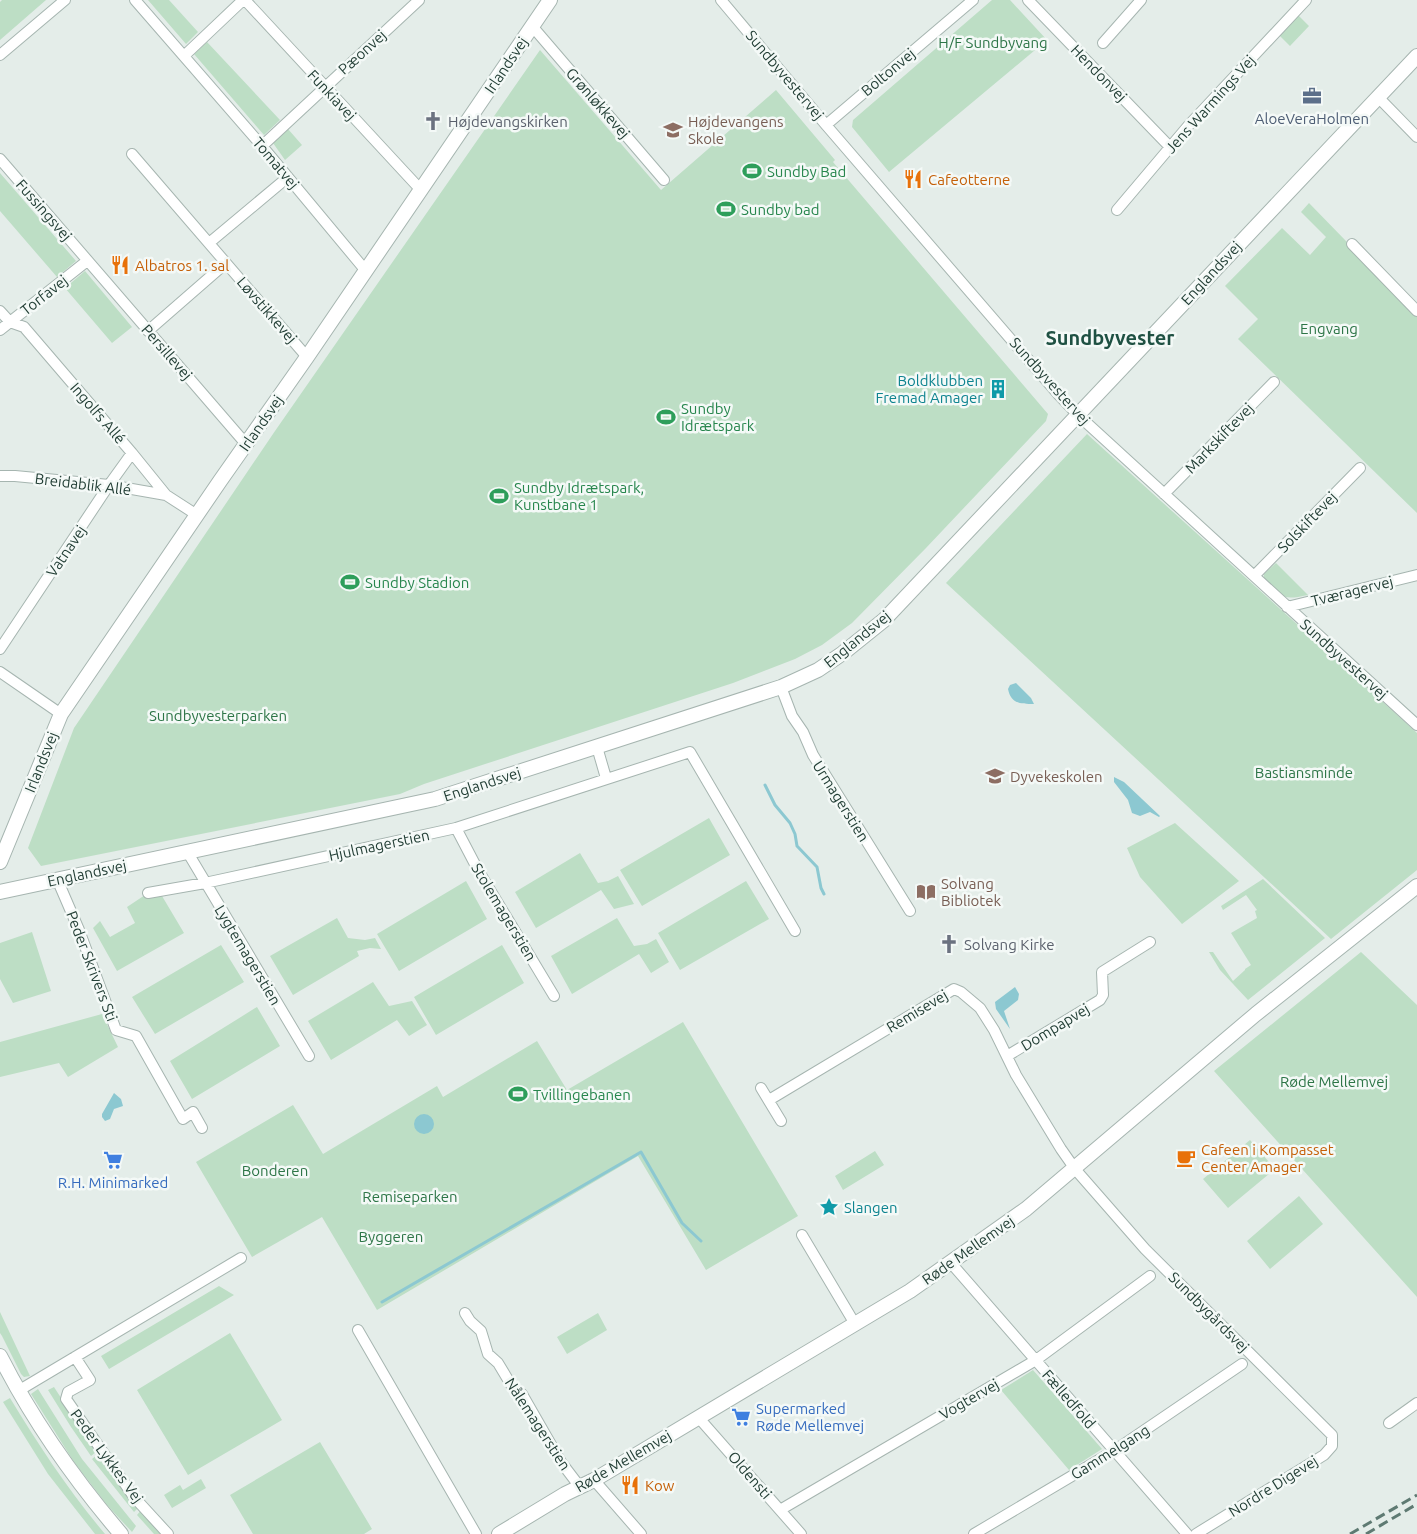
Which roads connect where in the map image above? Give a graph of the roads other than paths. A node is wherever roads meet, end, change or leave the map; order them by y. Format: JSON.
{"nodes":[{"id":1,"x":65,"y":0,"type":"edge"},
{"id":2,"x":135,"y":0,"type":"edge"},
{"id":3,"x":244,"y":0,"type":"edge"},
{"id":4,"x":419,"y":0,"type":"edge"},
{"id":5,"x":550,"y":0,"type":"edge"},
{"id":6,"x":721,"y":0,"type":"edge"},
{"id":7,"x":973,"y":0,"type":"edge"},
{"id":8,"x":1028,"y":0,"type":"edge"},
{"id":9,"x":1141,"y":0,"type":"edge"},
{"id":10,"x":1306,"y":0,"type":"edge"},
{"id":11,"x":532,"y":26,"type":"junction"},
{"id":12,"x":1102,"y":43,"type":"dead end"},
{"id":13,"x":0,"y":55,"type":"edge"},
{"id":14,"x":185,"y":55,"type":"junction"},
{"id":15,"x":1417,"y":56,"type":"edge"},
{"id":16,"x":325,"y":87,"type":"junction"},
{"id":17,"x":1378,"y":97,"type":"junction"},
{"id":18,"x":826,"y":125,"type":"junction"},
{"id":19,"x":1417,"y":137,"type":"edge"},
{"id":20,"x":262,"y":146,"type":"junction"},
{"id":21,"x":1170,"y":147,"type":"junction"},
{"id":22,"x":132,"y":154,"type":"dead end"},
{"id":23,"x":0,"y":158,"type":"edge"},
{"id":24,"x":288,"y":177,"type":"junction"},
{"id":25,"x":664,"y":180,"type":"dead end"},
{"id":26,"x":420,"y":189,"type":"junction"},
{"id":27,"x":1117,"y":210,"type":"dead end"},
{"id":28,"x":209,"y":243,"type":"junction"},
{"id":29,"x":1352,"y":244,"type":"dead end"},
{"id":30,"x":88,"y":260,"type":"junction"},
{"id":31,"x":226,"y":263,"type":"junction"},
{"id":32,"x":366,"y":271,"type":"junction"},
{"id":33,"x":0,"y":311,"type":"edge"},
{"id":34,"x":1417,"y":311,"type":"edge"},
{"id":35,"x":10,"y":322,"type":"junction"},
{"id":36,"x":0,"y":330,"type":"edge"},
{"id":37,"x":148,"y":331,"type":"junction"},
{"id":38,"x":307,"y":357,"type":"junction"},
{"id":39,"x":1274,"y":382,"type":"dead end"},
{"id":40,"x":1078,"y":415,"type":"junction"},
{"id":41,"x":246,"y":444,"type":"junction"},
{"id":42,"x":132,"y":453,"type":"junction"},
{"id":43,"x":1360,"y":468,"type":"dead end"},
{"id":44,"x":0,"y":476,"type":"edge"},
{"id":45,"x":109,"y":485,"type":"junction"},
{"id":46,"x":1164,"y":494,"type":"junction"},
{"id":47,"x":166,"y":495,"type":"junction"},
{"id":48,"x":196,"y":515,"type":"junction"},
{"id":49,"x":1417,"y":575,"type":"edge"},
{"id":50,"x":1254,"y":576,"type":"junction"},
{"id":51,"x":1287,"y":607,"type":"junction"},
{"id":52,"x":0,"y":649,"type":"edge"},
{"id":53,"x":0,"y":672,"type":"edge"},
{"id":54,"x":782,"y":687,"type":"junction"},
{"id":55,"x":60,"y":714,"type":"junction"},
{"id":56,"x":1417,"y":726,"type":"edge"},
{"id":57,"x":597,"y":747,"type":"junction"},
{"id":58,"x":606,"y":778,"type":"junction"},
{"id":59,"x":456,"y":828,"type":"junction"},
{"id":60,"x":188,"y":853,"type":"junction"},
{"id":61,"x":0,"y":862,"type":"edge"},
{"id":62,"x":58,"y":879,"type":"junction"},
{"id":63,"x":206,"y":883,"type":"junction"},
{"id":64,"x":1417,"y":886,"type":"edge"},
{"id":65,"x":0,"y":892,"type":"edge"},
{"id":66,"x":148,"y":893,"type":"dead end"},
{"id":67,"x":910,"y":911,"type":"dead end"},
{"id":68,"x":795,"y":931,"type":"dead end"},
{"id":69,"x":1150,"y":942,"type":"dead end"},
{"id":70,"x":554,"y":996,"type":"dead end"},
{"id":71,"x":309,"y":1056,"type":"dead end"},
{"id":72,"x":1007,"y":1056,"type":"junction"},
{"id":73,"x":762,"y":1088,"type":"dead end"},
{"id":74,"x":769,"y":1100,"type":"junction"},
{"id":75,"x":781,"y":1121,"type":"dead end"},
{"id":76,"x":202,"y":1128,"type":"dead end"},
{"id":77,"x":1075,"y":1169,"type":"junction"},
{"id":78,"x":802,"y":1235,"type":"dead end"},
{"id":79,"x":241,"y":1258,"type":"dead end"},
{"id":80,"x":951,"y":1263,"type":"junction"},
{"id":81,"x":1150,"y":1276,"type":"dead end"},
{"id":82,"x":465,"y":1313,"type":"dead end"},
{"id":83,"x":855,"y":1324,"type":"junction"},
{"id":84,"x":358,"y":1330,"type":"dead end"},
{"id":85,"x":0,"y":1356,"type":"edge"},
{"id":86,"x":75,"y":1356,"type":"junction"},
{"id":87,"x":1036,"y":1360,"type":"junction"},
{"id":88,"x":1242,"y":1364,"type":"dead end"},
{"id":89,"x":18,"y":1391,"type":"junction"},
{"id":90,"x":1417,"y":1403,"type":"edge"},
{"id":91,"x":698,"y":1417,"type":"junction"},
{"id":92,"x":1388,"y":1423,"type":"dead end"},
{"id":93,"x":1114,"y":1451,"type":"junction"},
{"id":94,"x":1324,"y":1455,"type":"joint"},
{"id":95,"x":594,"y":1480,"type":"junction"},
{"id":96,"x":580,"y":1486,"type":"junction"},
{"id":97,"x":780,"y":1510,"type":"junction"},
{"id":98,"x":121,"y":1534,"type":"edge"},
{"id":99,"x":168,"y":1534,"type":"edge"},
{"id":100,"x":476,"y":1534,"type":"edge"},
{"id":101,"x":499,"y":1534,"type":"edge"},
{"id":102,"x":641,"y":1534,"type":"edge"},
{"id":103,"x":801,"y":1534,"type":"edge"},
{"id":104,"x":974,"y":1534,"type":"edge"},
{"id":105,"x":1187,"y":1534,"type":"edge"},
{"id":106,"x":1196,"y":1534,"type":"edge"}],
"edges":[{"from":1,"to":13,"type":"street"},
{"from":2,"to":14,"type":"street","name":"Tomatvej"},
{"from":3,"to":14,"type":"street"},
{"from":3,"to":16,"type":"street","name":"Funkiavej"},
{"from":4,"to":16,"type":"street","name":"Pæonvej"},
{"from":5,"to":11,"type":"street","name":"Irlandsvej"},
{"from":6,"to":18,"type":"street","name":"Sundbyvestervej"},
{"from":7,"to":18,"type":"street","name":"Boltonvej"},
{"from":8,"to":21,"type":"street","name":"Hendonvej"},
{"from":9,"to":12,"type":"street"},
{"from":10,"to":21,"type":"street","name":"Jens Warmings Vej"},
{"from":11,"to":25,"type":"street","name":"Grønløkkevej"},
{"from":11,"to":26,"type":"street","name":"Irlandsvej"},
{"from":14,"to":20,"type":"street","name":"Tomatvej"},
{"from":15,"to":17,"type":"street","name":"Englandsvej"},
{"from":16,"to":20,"type":"street","name":"Pæonvej"},
{"from":16,"to":26,"type":"street","name":"Funkiavej"},
{"from":17,"to":19,"type":"street"},
{"from":17,"to":40,"type":"street","name":"Englandsvej"},
{"from":18,"to":40,"type":"street","name":"Sundbyvestervej"},
{"from":20,"to":24,"type":"street","name":"Tomatvej"},
{"from":21,"to":27,"type":"street","name":"Jens Warmings Vej"},
{"from":22,"to":28,"type":"street","name":"Løvstikkevej"},
{"from":23,"to":30,"type":"street","name":"Fussingsvej"},
{"from":24,"to":28,"type":"street"},
{"from":24,"to":32,"type":"street","name":"Tomatvej"},
{"from":26,"to":32,"type":"street","name":"Irlandsvej"},
{"from":28,"to":31,"type":"street","name":"Løvstikkevej"},
{"from":29,"to":34,"type":"street"},
{"from":30,"to":35,"type":"street","name":"Torfavej"},
{"from":30,"to":37,"type":"street","name":"Persillevej"},
{"from":31,"to":37,"type":"street","name":"Løvstikkevej"},
{"from":31,"to":38,"type":"street","name":"Løvstikkevej"},
{"from":32,"to":38,"type":"street","name":"Irlandsvej"},
{"from":33,"to":35,"type":"street","name":"Ingolfs Allé"},
{"from":35,"to":36,"type":"street","name":"Torfavej"},
{"from":35,"to":42,"type":"street","name":"Ingolfs Allé"},
{"from":37,"to":41,"type":"street","name":"Persillevej"},
{"from":38,"to":41,"type":"street","name":"Irlandsvej"},
{"from":39,"to":46,"type":"street","name":"Markskiftevej"},
{"from":40,"to":46,"type":"street","name":"Sundbyvestervej"},
{"from":40,"to":54,"type":"street","name":"Englandsvej"},
{"from":41,"to":48,"type":"street","name":"Irlandsvej"},
{"from":42,"to":45,"type":"street","name":"Vatnavej"},
{"from":42,"to":47,"type":"street","name":"Ingolfs Allé"},
{"from":43,"to":50,"type":"street","name":"Solskiftevej"},
{"from":44,"to":45,"type":"street","name":"Breidablik Allé"},
{"from":45,"to":47,"type":"street","name":"Breidablik Allé"},
{"from":45,"to":52,"type":"street","name":"Vatnavej"},
{"from":46,"to":50,"type":"street","name":"Sundbyvestervej"},
{"from":47,"to":48,"type":"street","name":"Ingolfs Allé"},
{"from":48,"to":55,"type":"street","name":"Irlandsvej"},
{"from":49,"to":51,"type":"street","name":"Tværagervej"},
{"from":50,"to":51,"type":"street","name":"Sundbyvestervej"},
{"from":51,"to":56,"type":"street","name":"Sundbyvestervej"},
{"from":53,"to":55,"type":"street"},
{"from":54,"to":57,"type":"street","name":"Englandsvej"},
{"from":54,"to":67,"type":"street","name":"Urmagerstien"},
{"from":55,"to":61,"type":"street","name":"Irlandsvej"},
{"from":57,"to":58,"type":"street"},
{"from":57,"to":60,"type":"street","name":"Englandsvej"},
{"from":58,"to":59,"type":"street","name":"Hjulmagerstien"},
{"from":58,"to":68,"type":"street","name":"Hjulmagerstien"},
{"from":59,"to":63,"type":"street","name":"Hjulmagerstien"},
{"from":59,"to":70,"type":"street","name":"Stolemagerstien"},
{"from":60,"to":62,"type":"street","name":"Englandsvej"},
{"from":60,"to":63,"type":"street","name":"Lygtemagerstien"},
{"from":62,"to":65,"type":"street","name":"Englandsvej"},
{"from":62,"to":76,"type":"street","name":"Peder Skrivers Sti"},
{"from":63,"to":66,"type":"street","name":"Hjulmagerstien"},
{"from":63,"to":71,"type":"street","name":"Lygtemagerstien"},
{"from":64,"to":77,"type":"street","name":"Røde Mellemvej"},
{"from":69,"to":72,"type":"street","name":"Dompapvej"},
{"from":72,"to":74,"type":"street","name":"Remisevej"},
{"from":72,"to":77,"type":"street","name":"Remisevej"},
{"from":73,"to":74,"type":"street"},
{"from":74,"to":75,"type":"street"},
{"from":77,"to":80,"type":"street","name":"Røde Mellemvej"},
{"from":77,"to":94,"type":"street","name":"Sundbygårdsvej"},
{"from":78,"to":83,"type":"street"},
{"from":79,"to":86,"type":"street"},
{"from":80,"to":83,"type":"street","name":"Røde Mellemvej"},
{"from":80,"to":87,"type":"street","name":"Fælledfold"},
{"from":81,"to":87,"type":"street","name":"Vogtervej"},
{"from":82,"to":96,"type":"street","name":"Nålemagerstien"},
{"from":83,"to":91,"type":"street","name":"Røde Mellemvej"},
{"from":84,"to":100,"type":"street"},
{"from":85,"to":89,"type":"street"},
{"from":86,"to":89,"type":"street"},
{"from":86,"to":99,"type":"street","name":"Peder Lykkes Vej"},
{"from":87,"to":93,"type":"street","name":"Fælledfold"},
{"from":87,"to":97,"type":"street","name":"Vogtervej"},
{"from":88,"to":93,"type":"street","name":"Gammelgang"},
{"from":89,"to":98,"type":"street"},
{"from":90,"to":92,"type":"street"},
{"from":91,"to":95,"type":"street","name":"Røde Mellemvej"},
{"from":91,"to":97,"type":"street","name":"Oldensti"},
{"from":93,"to":104,"type":"street","name":"Gammelgang"},
{"from":93,"to":105,"type":"street","name":"Fælledfold"},
{"from":94,"to":106,"type":"street","name":"Nordre Digevej"},
{"from":95,"to":96,"type":"street","name":"Røde Mellemvej"},
{"from":95,"to":102,"type":"street"},
{"from":96,"to":101,"type":"street","name":"Røde Mellemvej"},
{"from":97,"to":103,"type":"street","name":"Oldensti"}]}
